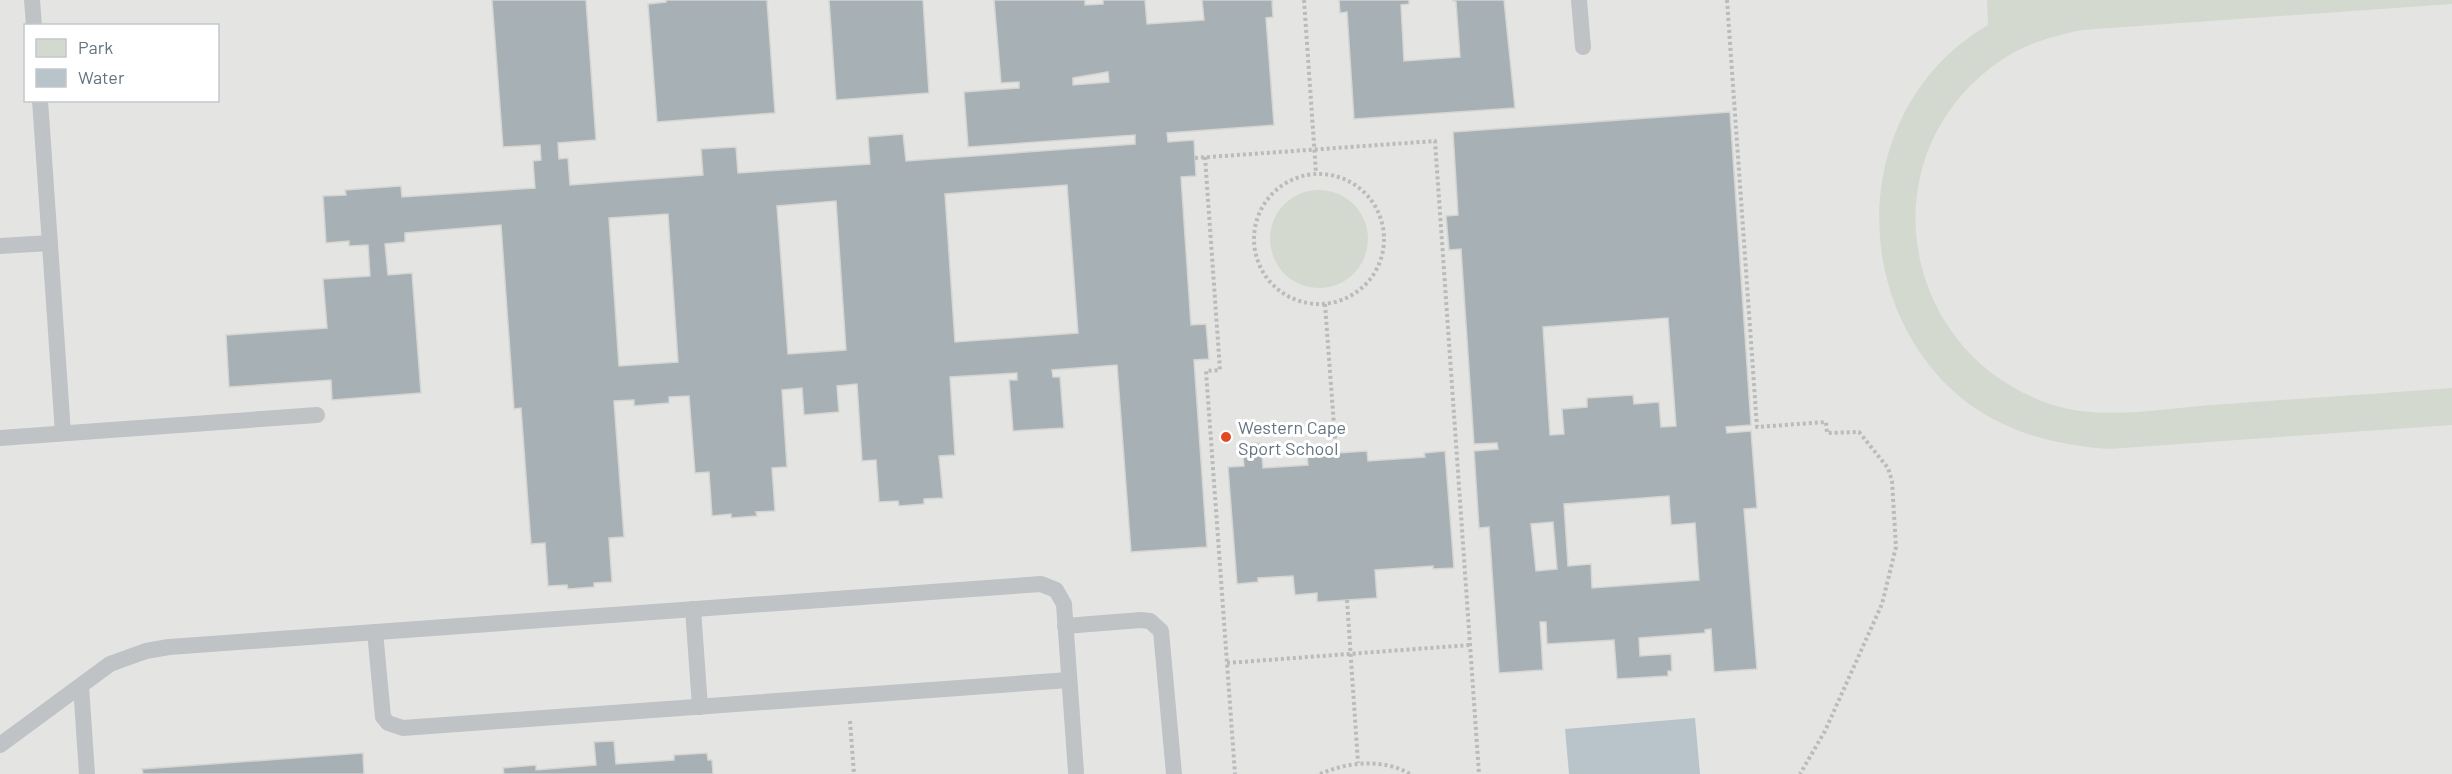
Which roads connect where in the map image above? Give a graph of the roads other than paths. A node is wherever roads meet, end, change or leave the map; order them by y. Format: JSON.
{"nodes":[{"id":1,"x":32,"y":0,"type":"edge"},
{"id":2,"x":1579,"y":0,"type":"edge"},
{"id":3,"x":34,"y":24,"type":"edge"},
{"id":4,"x":1583,"y":47,"type":"dead end"},
{"id":5,"x":40,"y":102,"type":"edge"},
{"id":6,"x":50,"y":243,"type":"junction"},
{"id":7,"x":0,"y":246,"type":"edge"},
{"id":8,"x":317,"y":415,"type":"dead end"},
{"id":9,"x":63,"y":434,"type":"junction"},
{"id":10,"x":0,"y":438,"type":"edge"},
{"id":11,"x":693,"y":609,"type":"junction"},
{"id":12,"x":1065,"y":626,"type":"junction"},
{"id":13,"x":375,"y":632,"type":"junction"},
{"id":14,"x":1069,"y":680,"type":"junction"},
{"id":15,"x":81,"y":686,"type":"junction"},
{"id":16,"x":700,"y":707,"type":"junction"},
{"id":17,"x":0,"y":745,"type":"edge"},
{"id":18,"x":1076,"y":772,"type":"dead end"},
{"id":19,"x":87,"y":774,"type":"edge"},
{"id":20,"x":1174,"y":774,"type":"edge"}],
"edges":[{"from":1,"to":3,"type":"lane"},
{"from":2,"to":4,"type":"lane"},
{"from":5,"to":6,"type":"lane"},
{"from":6,"to":7,"type":"lane"},
{"from":6,"to":9,"type":"lane"},
{"from":8,"to":9,"type":"lane"},
{"from":9,"to":10,"type":"lane"},
{"from":11,"to":12,"type":"lane"},
{"from":11,"to":13,"type":"lane"},
{"from":11,"to":16,"type":"lane"},
{"from":12,"to":14,"type":"lane"},
{"from":12,"to":20,"type":"lane"},
{"from":13,"to":15,"type":"lane"},
{"from":13,"to":16,"type":"lane"},
{"from":14,"to":16,"type":"lane"},
{"from":14,"to":18,"type":"lane"},
{"from":15,"to":17,"type":"lane"},
{"from":15,"to":19,"type":"lane"}]}
